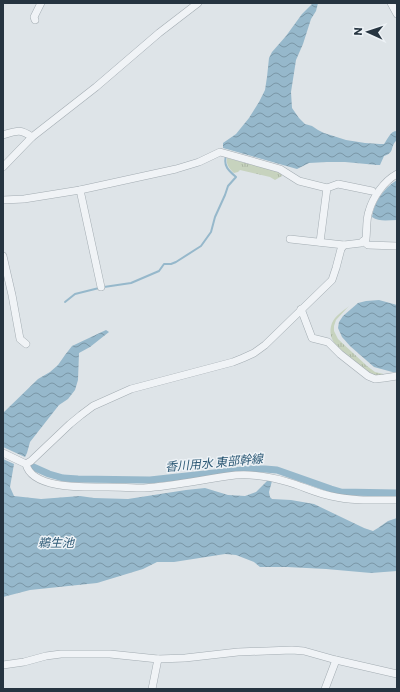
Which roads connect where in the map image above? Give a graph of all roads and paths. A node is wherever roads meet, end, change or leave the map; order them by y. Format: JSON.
{"nodes":[{"id":1,"x":42,"y":3,"type":"edge"},
{"id":2,"x":198,"y":3,"type":"edge"},
{"id":3,"x":391,"y":3,"type":"edge"},
{"id":4,"x":397,"y":14,"type":"edge"},
{"id":5,"x":35,"y":20,"type":"dead end"},
{"id":6,"x":3,"y":135,"type":"edge"},
{"id":7,"x":32,"y":137,"type":"junction"},
{"id":8,"x":3,"y":167,"type":"edge"},
{"id":9,"x":394,"y":175,"type":"edge"},
{"id":10,"x":327,"y":188,"type":"junction"},
{"id":11,"x":80,"y":190,"type":"junction"},
{"id":12,"x":372,"y":191,"type":"junction"},
{"id":13,"x":3,"y":200,"type":"edge"},
{"id":14,"x":368,"y":219,"type":"junction"},
{"id":15,"x":290,"y":239,"type":"dead end"},
{"id":16,"x":363,"y":241,"type":"junction"},
{"id":17,"x":320,"y":242,"type":"junction"},
{"id":18,"x":344,"y":245,"type":"junction"},
{"id":19,"x":397,"y":246,"type":"edge"},
{"id":20,"x":3,"y":256,"type":"edge"},
{"id":21,"x":101,"y":287,"type":"dead end"},
{"id":22,"x":301,"y":310,"type":"junction"},
{"id":23,"x":26,"y":344,"type":"dead end"},
{"id":24,"x":397,"y":376,"type":"edge"},
{"id":25,"x":3,"y":453,"type":"edge"},
{"id":26,"x":25,"y":463,"type":"junction"},
{"id":27,"x":397,"y":500,"type":"edge"},
{"id":28,"x":158,"y":659,"type":"junction"},
{"id":29,"x":336,"y":660,"type":"junction"},
{"id":30,"x":3,"y":666,"type":"edge"},
{"id":31,"x":397,"y":674,"type":"edge"},
{"id":32,"x":152,"y":689,"type":"edge"},
{"id":33,"x":325,"y":689,"type":"edge"}],
"edges":[{"from":1,"to":5,"type":"street"},
{"from":2,"to":7,"type":"street"},
{"from":3,"to":4,"type":"street"},
{"from":6,"to":7,"type":"street"},
{"from":7,"to":8,"type":"street"},
{"from":9,"to":12,"type":"street"},
{"from":9,"to":14,"type":"street"},
{"from":10,"to":11,"type":"street"},
{"from":10,"to":12,"type":"street"},
{"from":10,"to":17,"type":"street"},
{"from":11,"to":13,"type":"street"},
{"from":11,"to":21,"type":"street"},
{"from":12,"to":14,"type":"street"},
{"from":14,"to":16,"type":"street"},
{"from":15,"to":17,"type":"street"},
{"from":16,"to":18,"type":"street"},
{"from":16,"to":19,"type":"street"},
{"from":17,"to":18,"type":"street"},
{"from":18,"to":22,"type":"street"},
{"from":20,"to":23,"type":"street"},
{"from":22,"to":24,"type":"street"},
{"from":22,"to":26,"type":"street"},
{"from":25,"to":26,"type":"street"},
{"from":26,"to":27,"type":"street"},
{"from":28,"to":29,"type":"street"},
{"from":28,"to":30,"type":"street"},
{"from":28,"to":32,"type":"street"},
{"from":29,"to":31,"type":"street"},
{"from":29,"to":33,"type":"street"}]}
